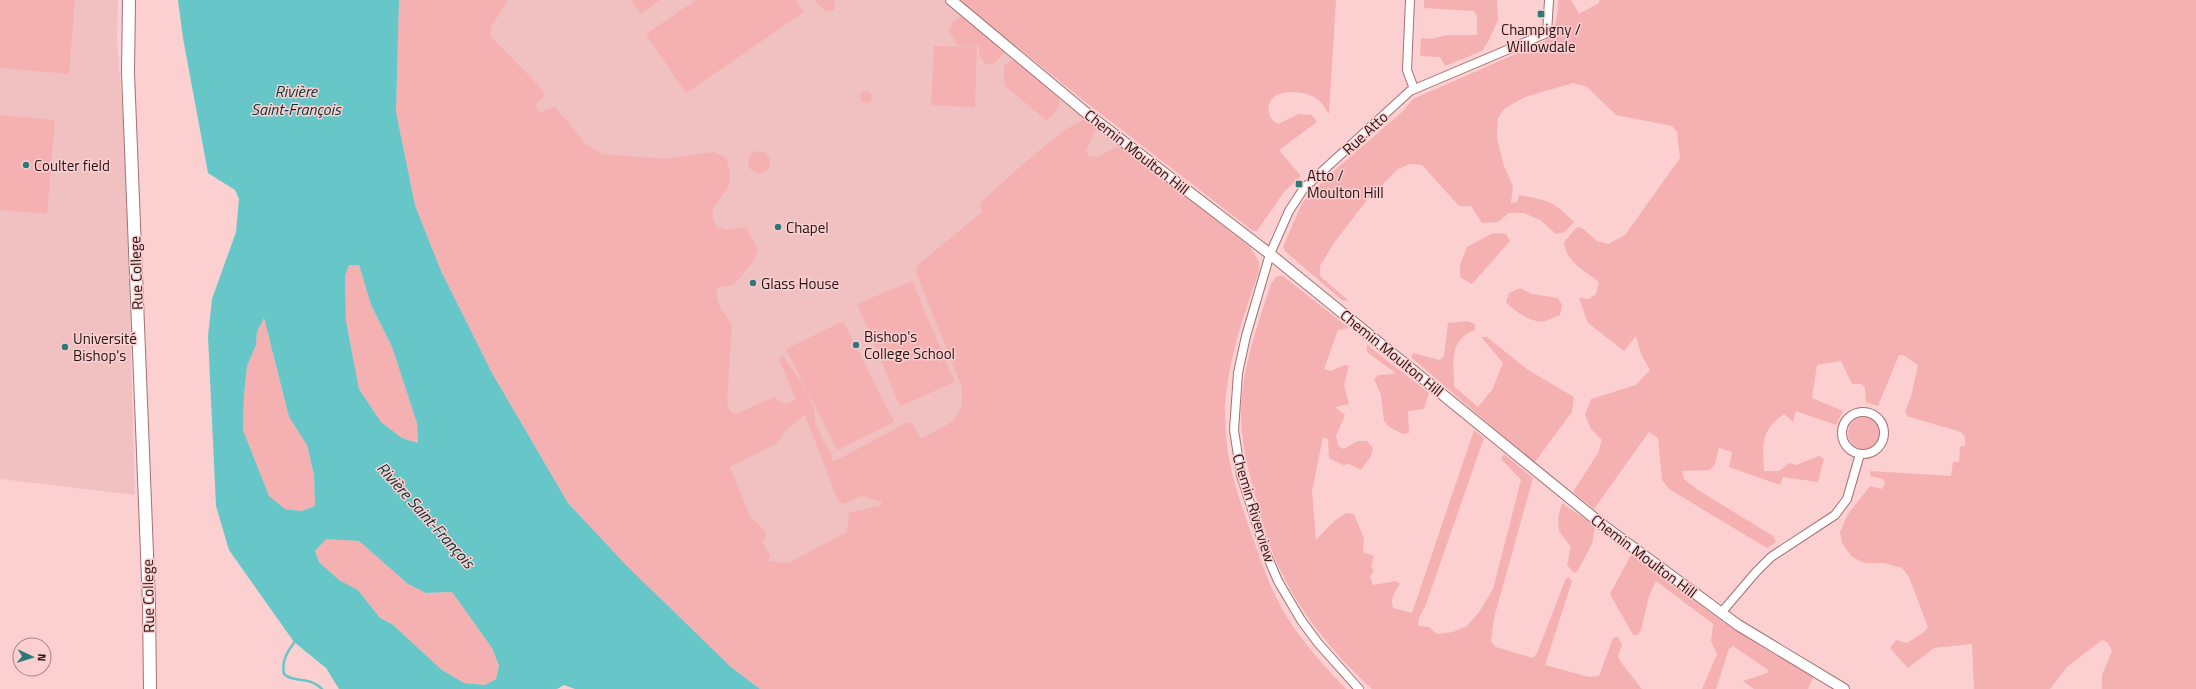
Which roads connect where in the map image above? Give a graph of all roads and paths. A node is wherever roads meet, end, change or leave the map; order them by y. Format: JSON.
{"nodes":[{"id":1,"x":129,"y":0,"type":"edge"},
{"id":2,"x":951,"y":0,"type":"edge"},
{"id":3,"x":1410,"y":0,"type":"edge"},
{"id":4,"x":1549,"y":0,"type":"edge"},
{"id":5,"x":1414,"y":89,"type":"junction"},
{"id":6,"x":1270,"y":254,"type":"junction"},
{"id":7,"x":1860,"y":454,"type":"junction"},
{"id":8,"x":1721,"y":613,"type":"junction"},
{"id":9,"x":150,"y":689,"type":"edge"},
{"id":10,"x":1359,"y":689,"type":"edge"},
{"id":11,"x":1844,"y":689,"type":"edge"}],
"edges":[{"from":1,"to":9,"type":"main road","name":"Rue College"},
{"from":2,"to":6,"type":"street","name":"Chemin Moulton Hill"},
{"from":3,"to":5,"type":"street"},
{"from":4,"to":5,"type":"street","name":"Rue Atto"},
{"from":5,"to":6,"type":"street","name":"Rue Atto"},
{"from":6,"to":8,"type":"street","name":"Chemin Moulton Hill"},
{"from":6,"to":10,"type":"street","name":"Chemin Riverview"},
{"from":7,"to":7,"type":"street"},
{"from":7,"to":8,"type":"street"},
{"from":8,"to":11,"type":"street","name":"Chemin Moulton Hill"}]}
